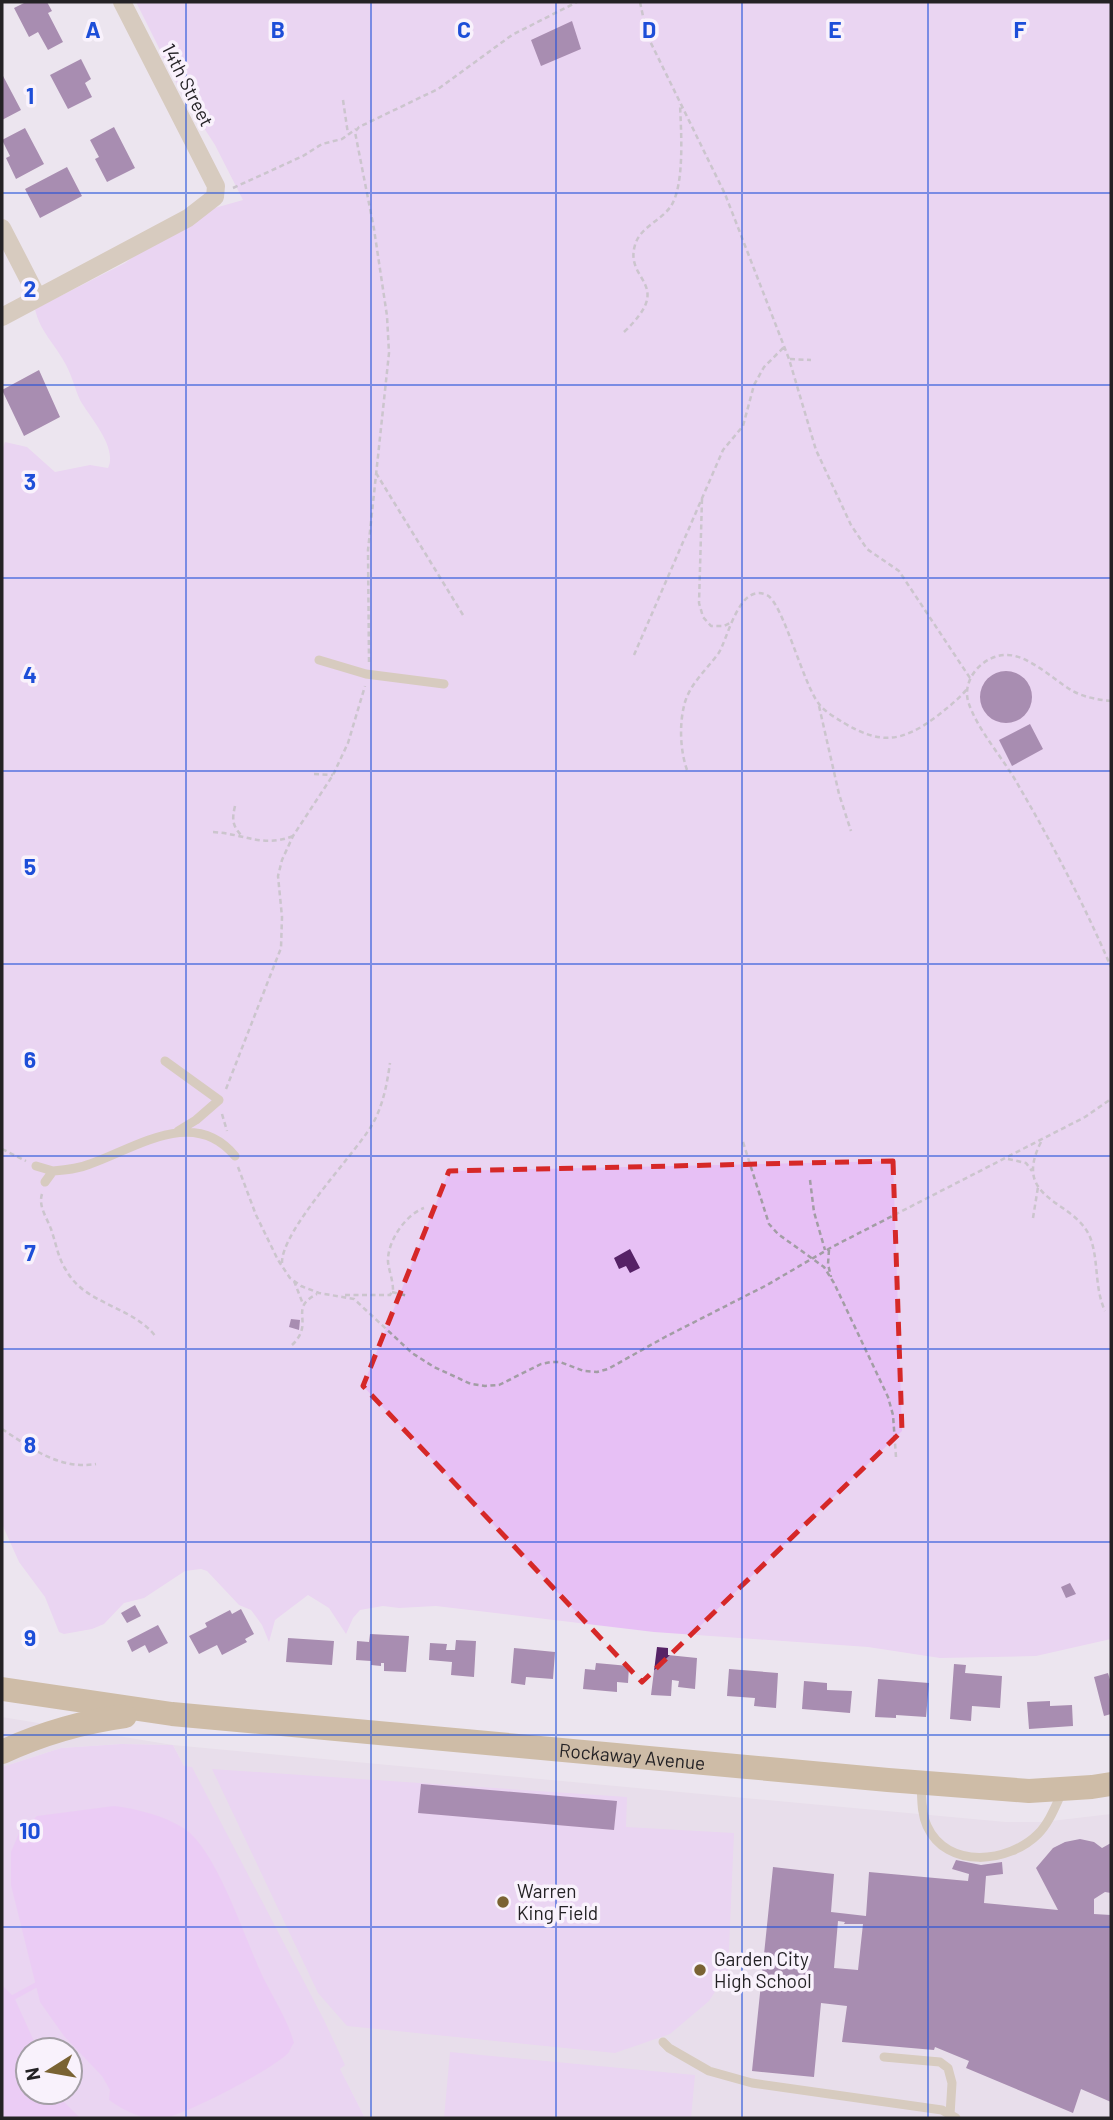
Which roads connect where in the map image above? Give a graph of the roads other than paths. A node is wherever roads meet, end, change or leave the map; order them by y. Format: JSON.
{"nodes":[{"id":1,"x":122,"y":2,"type":"edge"},
{"id":2,"x":2,"y":228,"type":"edge"},
{"id":3,"x":38,"y":298,"type":"junction"},
{"id":4,"x":2,"y":317,"type":"edge"},
{"id":5,"x":319,"y":660,"type":"dead end"},
{"id":6,"x":444,"y":684,"type":"dead end"},
{"id":7,"x":165,"y":1061,"type":"dead end"},
{"id":8,"x":178,"y":1131,"type":"junction"},
{"id":9,"x":234,"y":1157,"type":"road end"},
{"id":10,"x":36,"y":1166,"type":"road end"},
{"id":11,"x":53,"y":1171,"type":"junction"},
{"id":12,"x":45,"y":1182,"type":"road end"},
{"id":13,"x":2,"y":1689,"type":"edge"},
{"id":14,"x":69,"y":1700,"type":"junction"},
{"id":15,"x":2,"y":1703,"type":"edge"},
{"id":16,"x":152,"y":1712,"type":"junction"},
{"id":17,"x":2,"y":1752,"type":"edge"},
{"id":18,"x":921,"y":1782,"type":"junction"},
{"id":19,"x":1111,"y":1784,"type":"edge"},
{"id":20,"x":1063,"y":1789,"type":"junction"},
{"id":21,"x":663,"y":2042,"type":"dead end"},
{"id":22,"x":884,"y":2057,"type":"dead end"},
{"id":23,"x":953,"y":2116,"type":"edge"}],
"edges":[{"from":1,"to":3,"type":"street","name":"14th Street"},
{"from":2,"to":3,"type":"street"},
{"from":3,"to":4,"type":"street"},
{"from":5,"to":6,"type":"lane"},
{"from":7,"to":8,"type":"lane"},
{"from":8,"to":9,"type":"lane"},
{"from":8,"to":11,"type":"lane"},
{"from":10,"to":11,"type":"lane"},
{"from":11,"to":12,"type":"lane"},
{"from":13,"to":14,"type":"main road","name":"Rockaway Avenue"},
{"from":14,"to":15,"type":"main road","name":"Rockaway Avenue"},
{"from":14,"to":16,"type":"main road","name":"Rockaway Avenue"},
{"from":16,"to":17,"type":"main road","name":"Rockaway Avenue"},
{"from":16,"to":18,"type":"main road","name":"Rockaway Avenue"},
{"from":18,"to":20,"type":"main road","name":"Rockaway Avenue"},
{"from":18,"to":20,"type":"lane"},
{"from":19,"to":20,"type":"main road","name":"Rockaway Avenue"},
{"from":21,"to":23,"type":"lane"},
{"from":22,"to":23,"type":"lane"}]}
